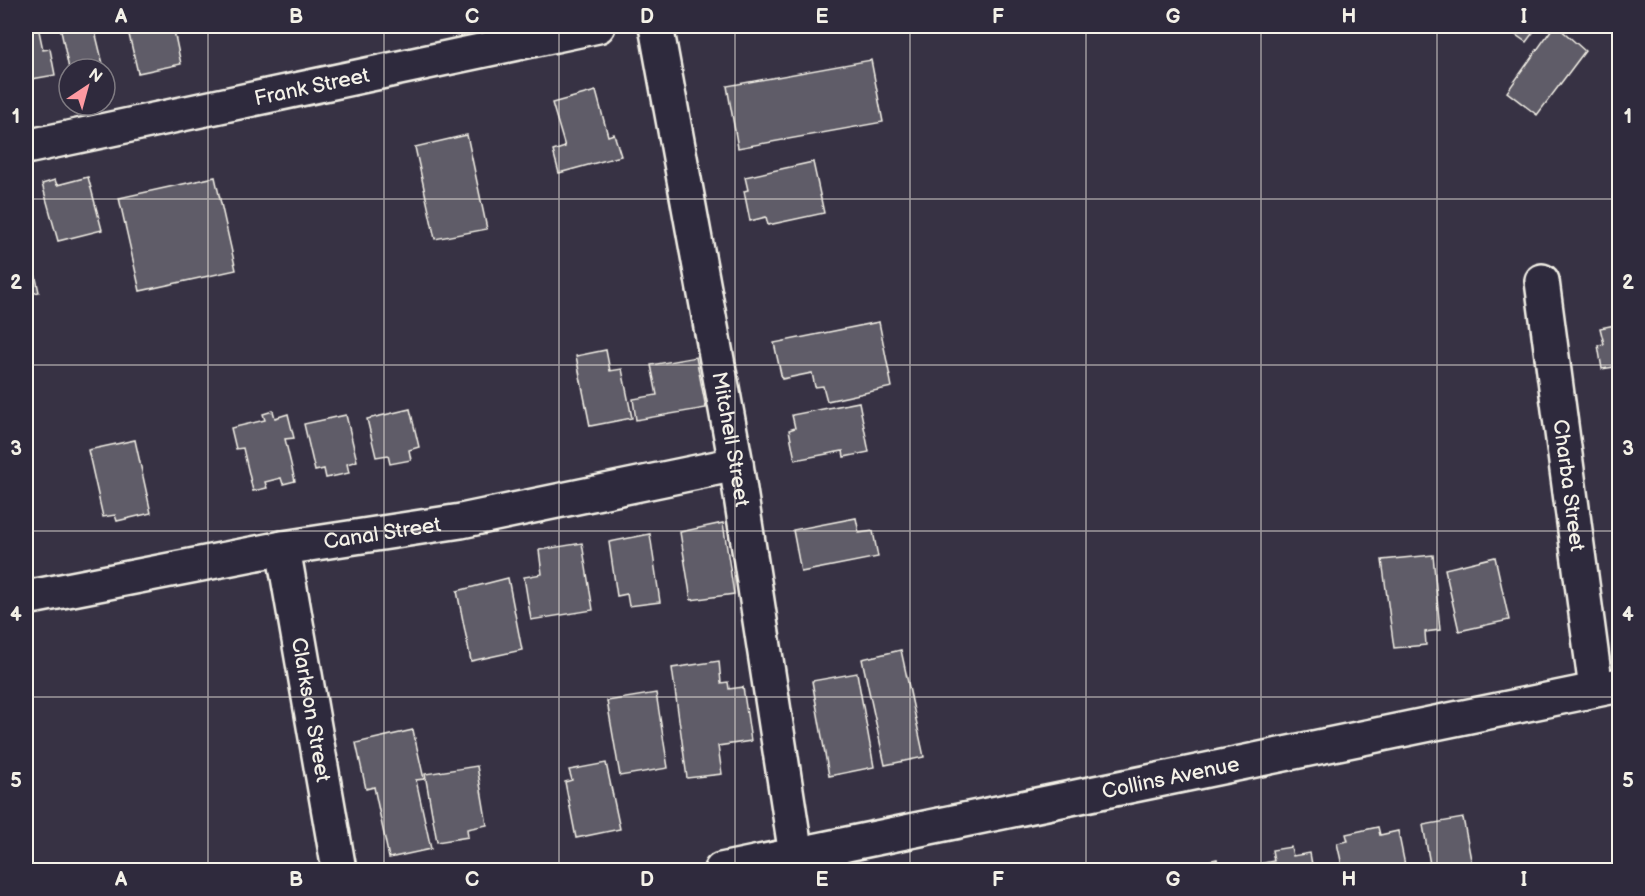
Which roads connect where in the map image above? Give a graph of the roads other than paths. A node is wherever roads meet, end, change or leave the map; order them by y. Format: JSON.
{"nodes":[{"id":1,"x":598,"y":26,"type":"edge"},
{"id":2,"x":656,"y":26,"type":"edge"},
{"id":3,"x":26,"y":147,"type":"edge"},
{"id":4,"x":1542,"y":281,"type":"dead end"},
{"id":5,"x":736,"y":464,"type":"junction"},
{"id":6,"x":283,"y":548,"type":"junction"},
{"id":7,"x":26,"y":598,"type":"edge"},
{"id":8,"x":1608,"y":687,"type":"edge"},
{"id":9,"x":796,"y":855,"type":"junction"},
{"id":10,"x":339,"y":870,"type":"edge"},
{"id":11,"x":721,"y":870,"type":"edge"}],
"edges":[{"from":1,"to":3,"type":"street","name":"Frank Street"},
{"from":2,"to":5,"type":"street","name":"Mitchell Street"},
{"from":4,"to":8,"type":"street","name":"Charba Street"},
{"from":5,"to":6,"type":"street","name":"Canal Street"},
{"from":5,"to":9,"type":"street","name":"Mitchell Street"},
{"from":6,"to":7,"type":"street","name":"Canal Street"},
{"from":6,"to":10,"type":"street","name":"Clarkson Street"},
{"from":8,"to":9,"type":"street","name":"Collins Avenue"},
{"from":9,"to":11,"type":"street","name":"Collins Avenue"}]}
